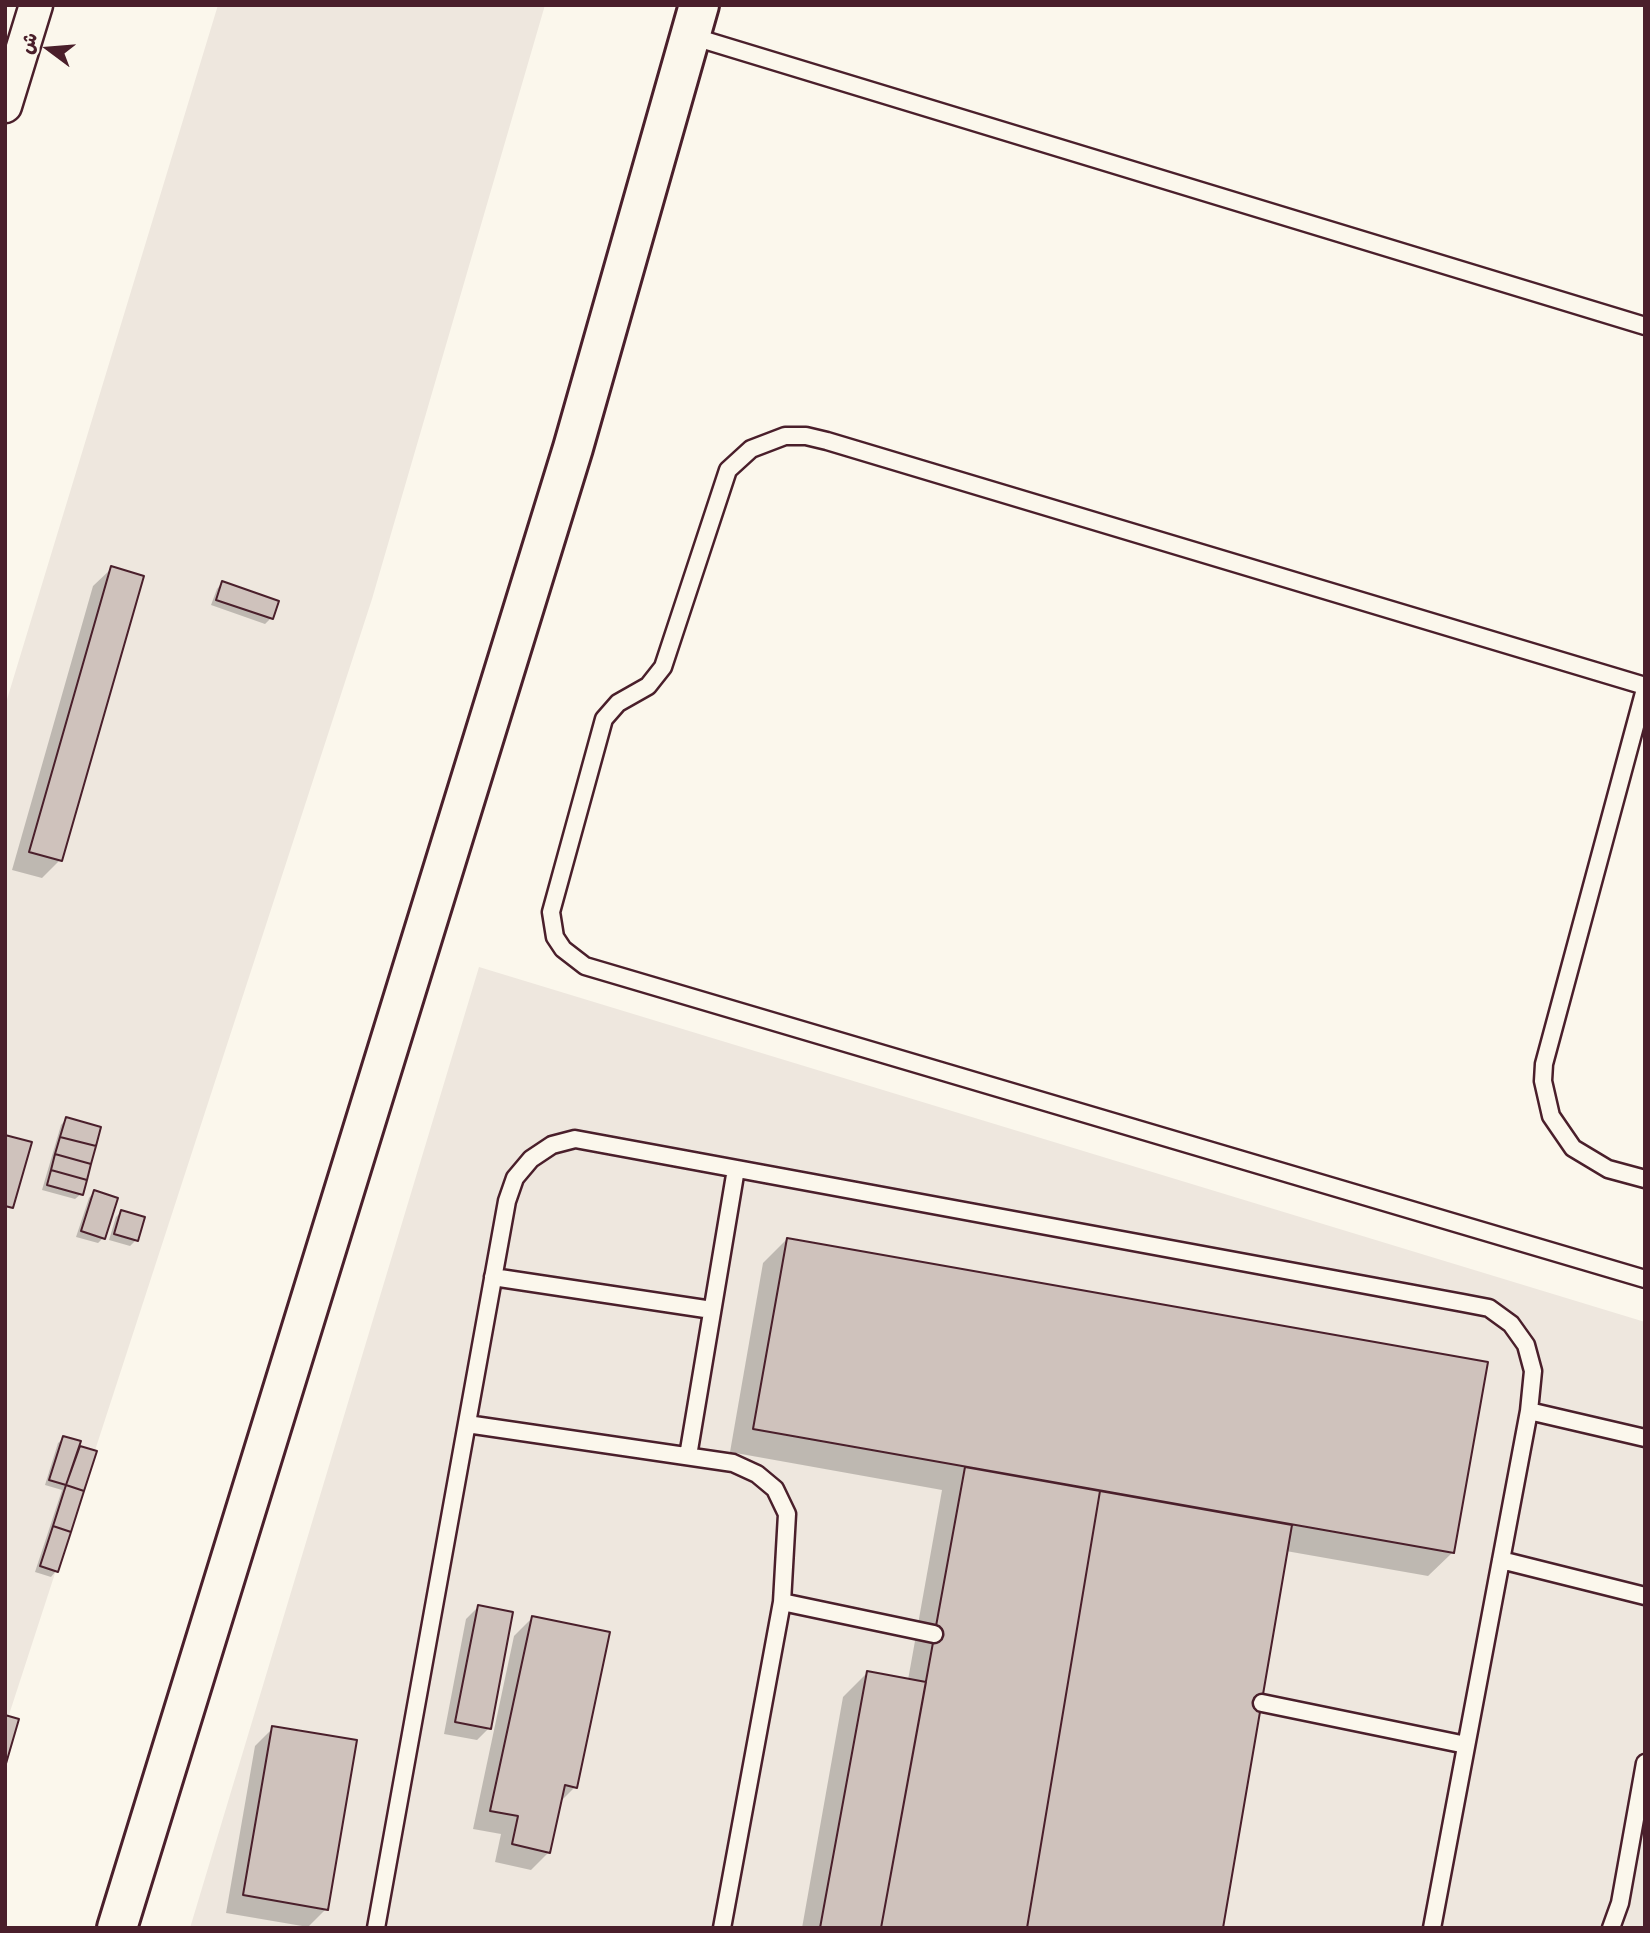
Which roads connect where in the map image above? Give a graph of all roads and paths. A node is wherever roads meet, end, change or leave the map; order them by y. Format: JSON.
{"nodes":[{"id":1,"x":36,"y":5,"type":"edge"},
{"id":2,"x":695,"y":20,"type":"edge"},
{"id":3,"x":5,"y":106,"type":"edge"},
{"id":4,"x":1645,"y":326,"type":"edge"},
{"id":5,"x":1645,"y":687,"type":"edge"},
{"id":6,"x":736,"y":1169,"type":"junction"},
{"id":7,"x":1645,"y":1179,"type":"edge"},
{"id":8,"x":493,"y":1277,"type":"junction"},
{"id":9,"x":1645,"y":1279,"type":"edge"},
{"id":10,"x":712,"y":1310,"type":"junction"},
{"id":11,"x":1530,"y":1411,"type":"junction"},
{"id":12,"x":467,"y":1424,"type":"junction"},
{"id":13,"x":1645,"y":1438,"type":"edge"},
{"id":14,"x":688,"y":1456,"type":"junction"},
{"id":15,"x":1501,"y":1560,"type":"junction"},
{"id":16,"x":1645,"y":1596,"type":"edge"},
{"id":17,"x":782,"y":1602,"type":"junction"},
{"id":18,"x":934,"y":1634,"type":"dead end"},
{"id":19,"x":1262,"y":1703,"type":"dead end"},
{"id":20,"x":1466,"y":1745,"type":"junction"},
{"id":21,"x":1645,"y":1763,"type":"edge"},
{"id":22,"x":117,"y":1928,"type":"edge"},
{"id":23,"x":376,"y":1928,"type":"edge"},
{"id":24,"x":722,"y":1928,"type":"edge"},
{"id":25,"x":1432,"y":1928,"type":"edge"},
{"id":26,"x":1611,"y":1928,"type":"edge"}],
"edges":[{"from":1,"to":3,"type":"street"},
{"from":2,"to":4,"type":"lane"},
{"from":2,"to":22,"type":"street"},
{"from":5,"to":7,"type":"lane"},
{"from":5,"to":9,"type":"lane"},
{"from":6,"to":8,"type":"lane"},
{"from":6,"to":10,"type":"lane"},
{"from":6,"to":11,"type":"lane"},
{"from":8,"to":10,"type":"lane"},
{"from":8,"to":12,"type":"lane"},
{"from":10,"to":14,"type":"lane"},
{"from":11,"to":13,"type":"lane"},
{"from":11,"to":15,"type":"lane"},
{"from":12,"to":14,"type":"lane"},
{"from":12,"to":23,"type":"lane"},
{"from":14,"to":17,"type":"lane"},
{"from":15,"to":16,"type":"lane"},
{"from":15,"to":20,"type":"lane"},
{"from":17,"to":18,"type":"lane"},
{"from":17,"to":24,"type":"lane"},
{"from":19,"to":20,"type":"lane"},
{"from":20,"to":25,"type":"lane"},
{"from":21,"to":26,"type":"lane"}]}
